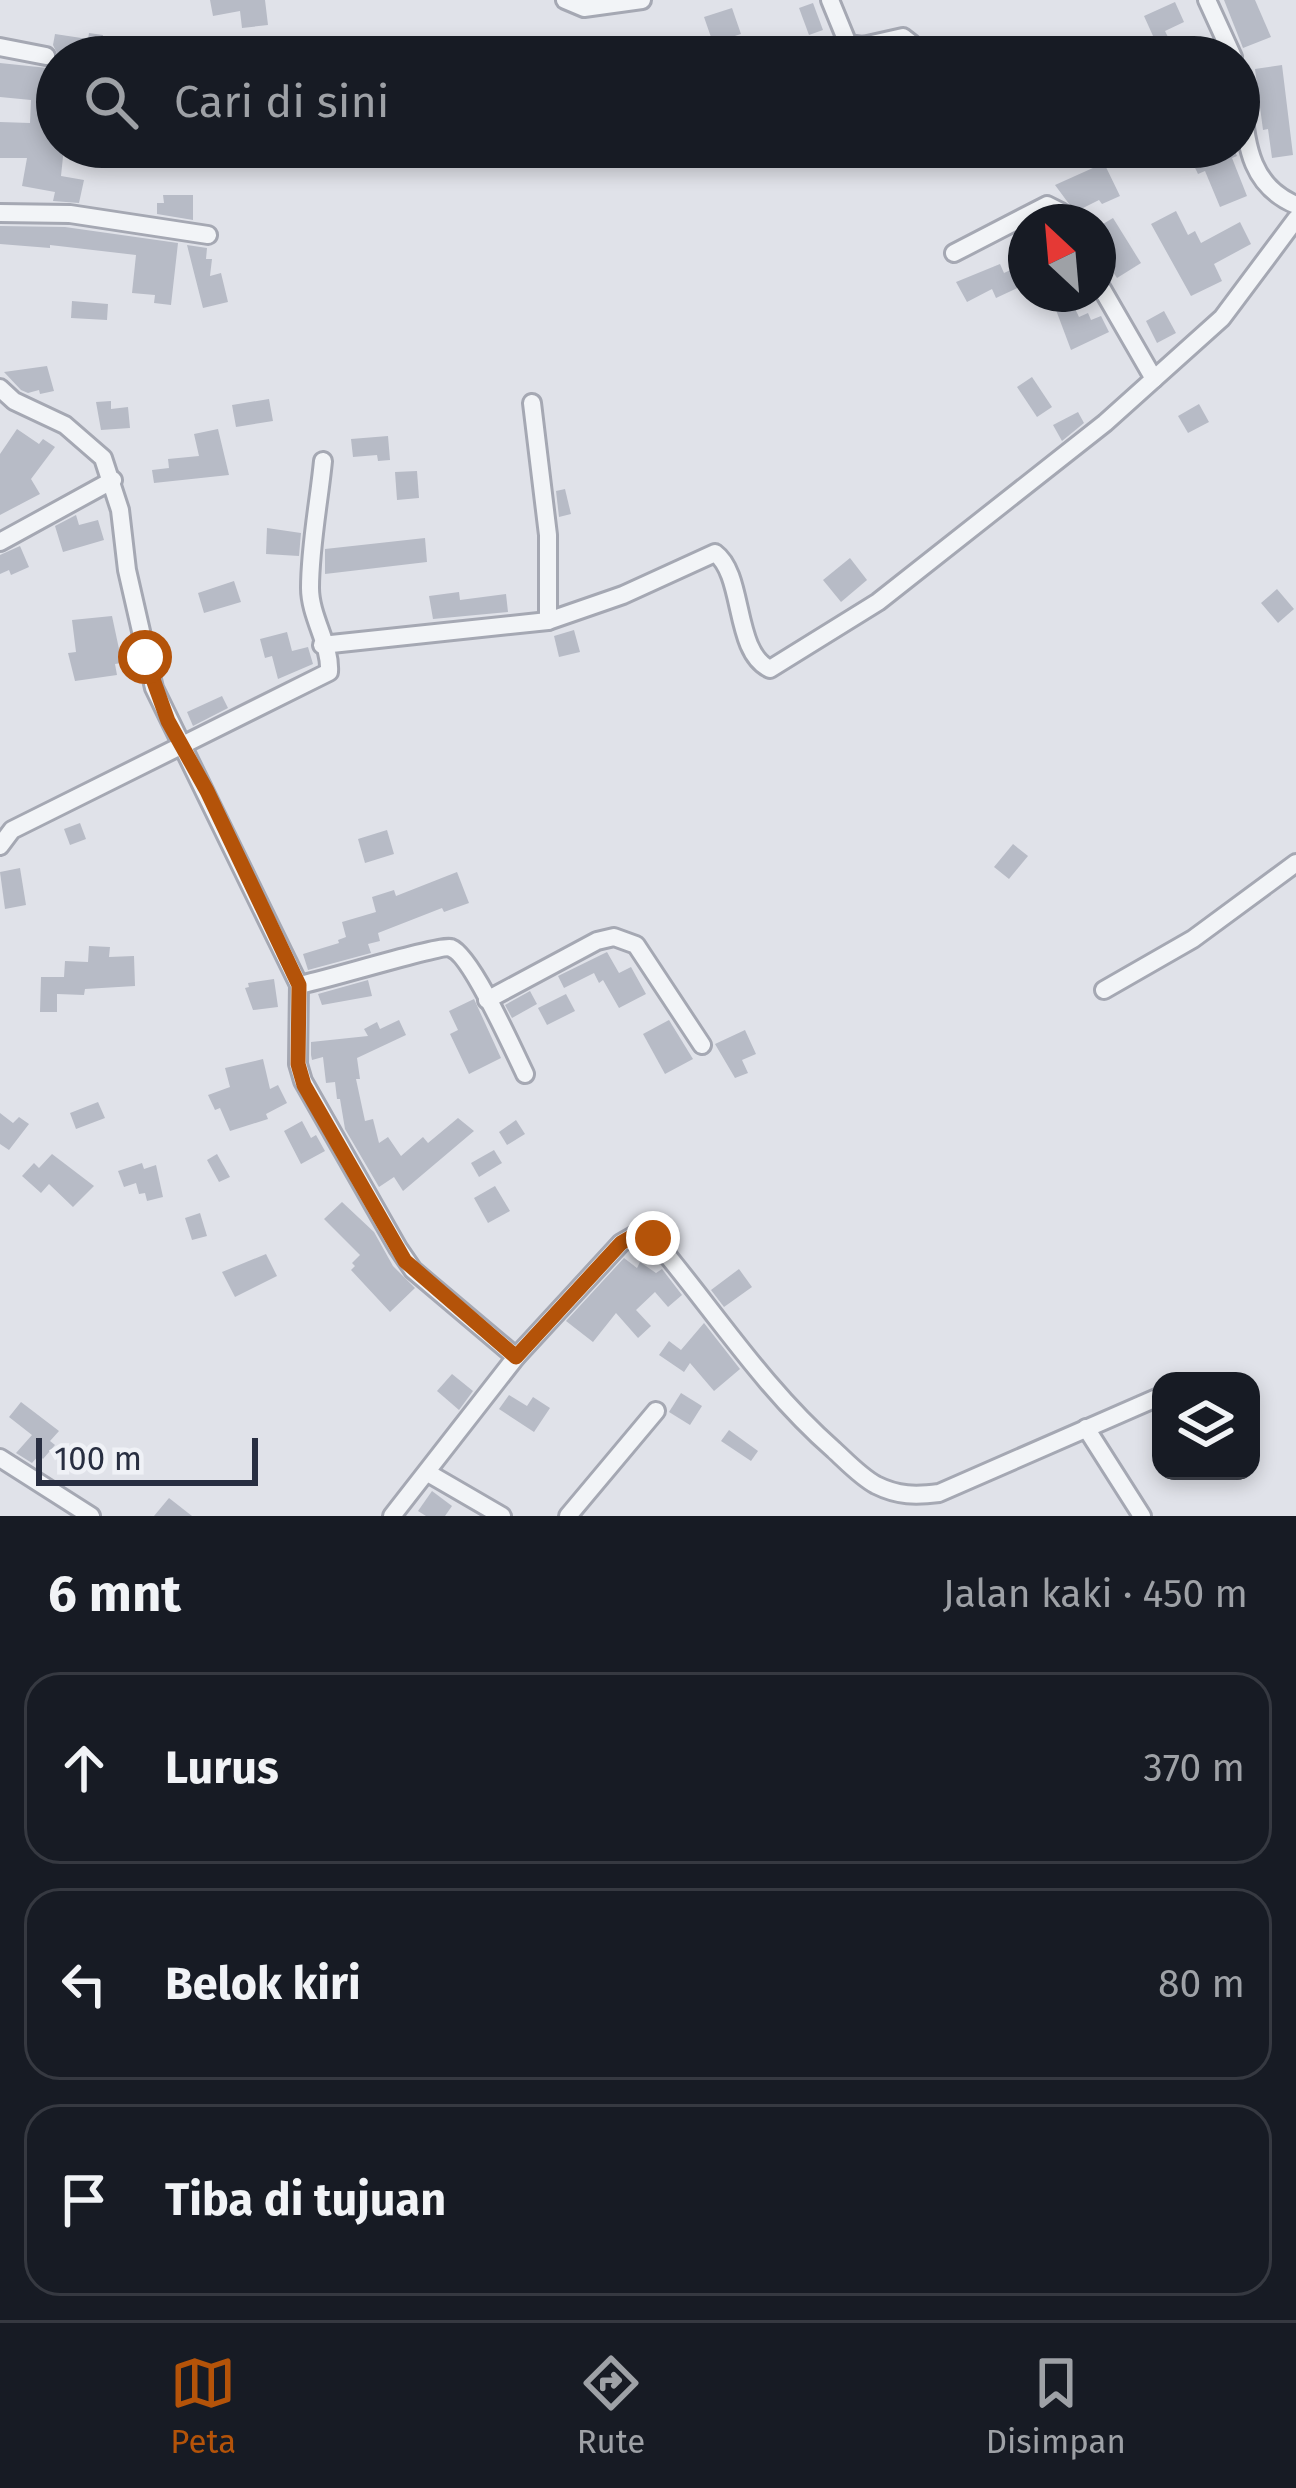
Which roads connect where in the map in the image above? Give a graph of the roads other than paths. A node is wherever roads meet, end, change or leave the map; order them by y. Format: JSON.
{"nodes":[{"id":1,"x":566,"y":0,"type":"edge"},
{"id":2,"x":642,"y":0,"type":"edge"},
{"id":3,"x":830,"y":0,"type":"edge"},
{"id":4,"x":1207,"y":0,"type":"edge"},
{"id":5,"x":845,"y":36,"type":"edge"},
{"id":6,"x":1223,"y":36,"type":"edge"},
{"id":7,"x":0,"y":47,"type":"edge"},
{"id":8,"x":36,"y":54,"type":"edge"},
{"id":9,"x":1255,"y":168,"type":"edge"},
{"id":10,"x":1296,"y":205,"type":"edge"},
{"id":11,"x":0,"y":213,"type":"edge"},
{"id":12,"x":1296,"y":219,"type":"edge"},
{"id":13,"x":1008,"y":225,"type":"edge"},
{"id":14,"x":208,"y":235,"type":"dead end"},
{"id":15,"x":954,"y":253,"type":"dead end"},
{"id":16,"x":1115,"y":312,"type":"edge"},
{"id":17,"x":1154,"y":379,"type":"junction"},
{"id":18,"x":0,"y":388,"type":"edge"},
{"id":19,"x":532,"y":403,"type":"dead end"},
{"id":20,"x":323,"y":461,"type":"dead end"},
{"id":21,"x":113,"y":480,"type":"junction"},
{"id":22,"x":0,"y":542,"type":"edge"},
{"id":23,"x":548,"y":621,"type":"junction"},
{"id":24,"x":322,"y":645,"type":"junction"},
{"id":25,"x":181,"y":742,"type":"junction"},
{"id":26,"x":0,"y":847,"type":"edge"},
{"id":27,"x":1296,"y":863,"type":"edge"},
{"id":28,"x":299,"y":985,"type":"junction"},
{"id":29,"x":1104,"y":990,"type":"dead end"},
{"id":30,"x":487,"y":1000,"type":"junction"},
{"id":31,"x":702,"y":1045,"type":"dead end"},
{"id":32,"x":525,"y":1074,"type":"dead end"},
{"id":33,"x":516,"y":1357,"type":"junction"},
{"id":34,"x":1152,"y":1400,"type":"edge"},
{"id":35,"x":656,"y":1411,"type":"dead end"},
{"id":36,"x":1086,"y":1428,"type":"junction"},
{"id":37,"x":0,"y":1458,"type":"edge"},
{"id":38,"x":428,"y":1473,"type":"junction"},
{"id":39,"x":91,"y":1516,"type":"edge"},
{"id":40,"x":392,"y":1516,"type":"edge"},
{"id":41,"x":502,"y":1516,"type":"edge"},
{"id":42,"x":568,"y":1516,"type":"edge"},
{"id":43,"x":1142,"y":1516,"type":"edge"}],
"edges":[{"from":1,"to":2,"type":"street"},
{"from":3,"to":5,"type":"street"},
{"from":4,"to":6,"type":"street"},
{"from":7,"to":8,"type":"street"},
{"from":9,"to":10,"type":"street"},
{"from":11,"to":14,"type":"street"},
{"from":12,"to":17,"type":"street"},
{"from":13,"to":15,"type":"street"},
{"from":16,"to":17,"type":"street"},
{"from":17,"to":23,"type":"street"},
{"from":18,"to":21,"type":"street"},
{"from":19,"to":23,"type":"street"},
{"from":20,"to":24,"type":"street"},
{"from":21,"to":22,"type":"street"},
{"from":21,"to":25,"type":"street"},
{"from":23,"to":24,"type":"street"},
{"from":24,"to":25,"type":"street"},
{"from":25,"to":26,"type":"street"},
{"from":25,"to":28,"type":"street"},
{"from":27,"to":29,"type":"street"},
{"from":28,"to":30,"type":"street"},
{"from":28,"to":33,"type":"street"},
{"from":30,"to":31,"type":"street"},
{"from":30,"to":32,"type":"street"},
{"from":33,"to":36,"type":"street"},
{"from":33,"to":38,"type":"street"},
{"from":34,"to":36,"type":"street"},
{"from":35,"to":42,"type":"street"},
{"from":36,"to":43,"type":"street"},
{"from":37,"to":39,"type":"street"},
{"from":38,"to":40,"type":"street"},
{"from":38,"to":41,"type":"street"}]}
